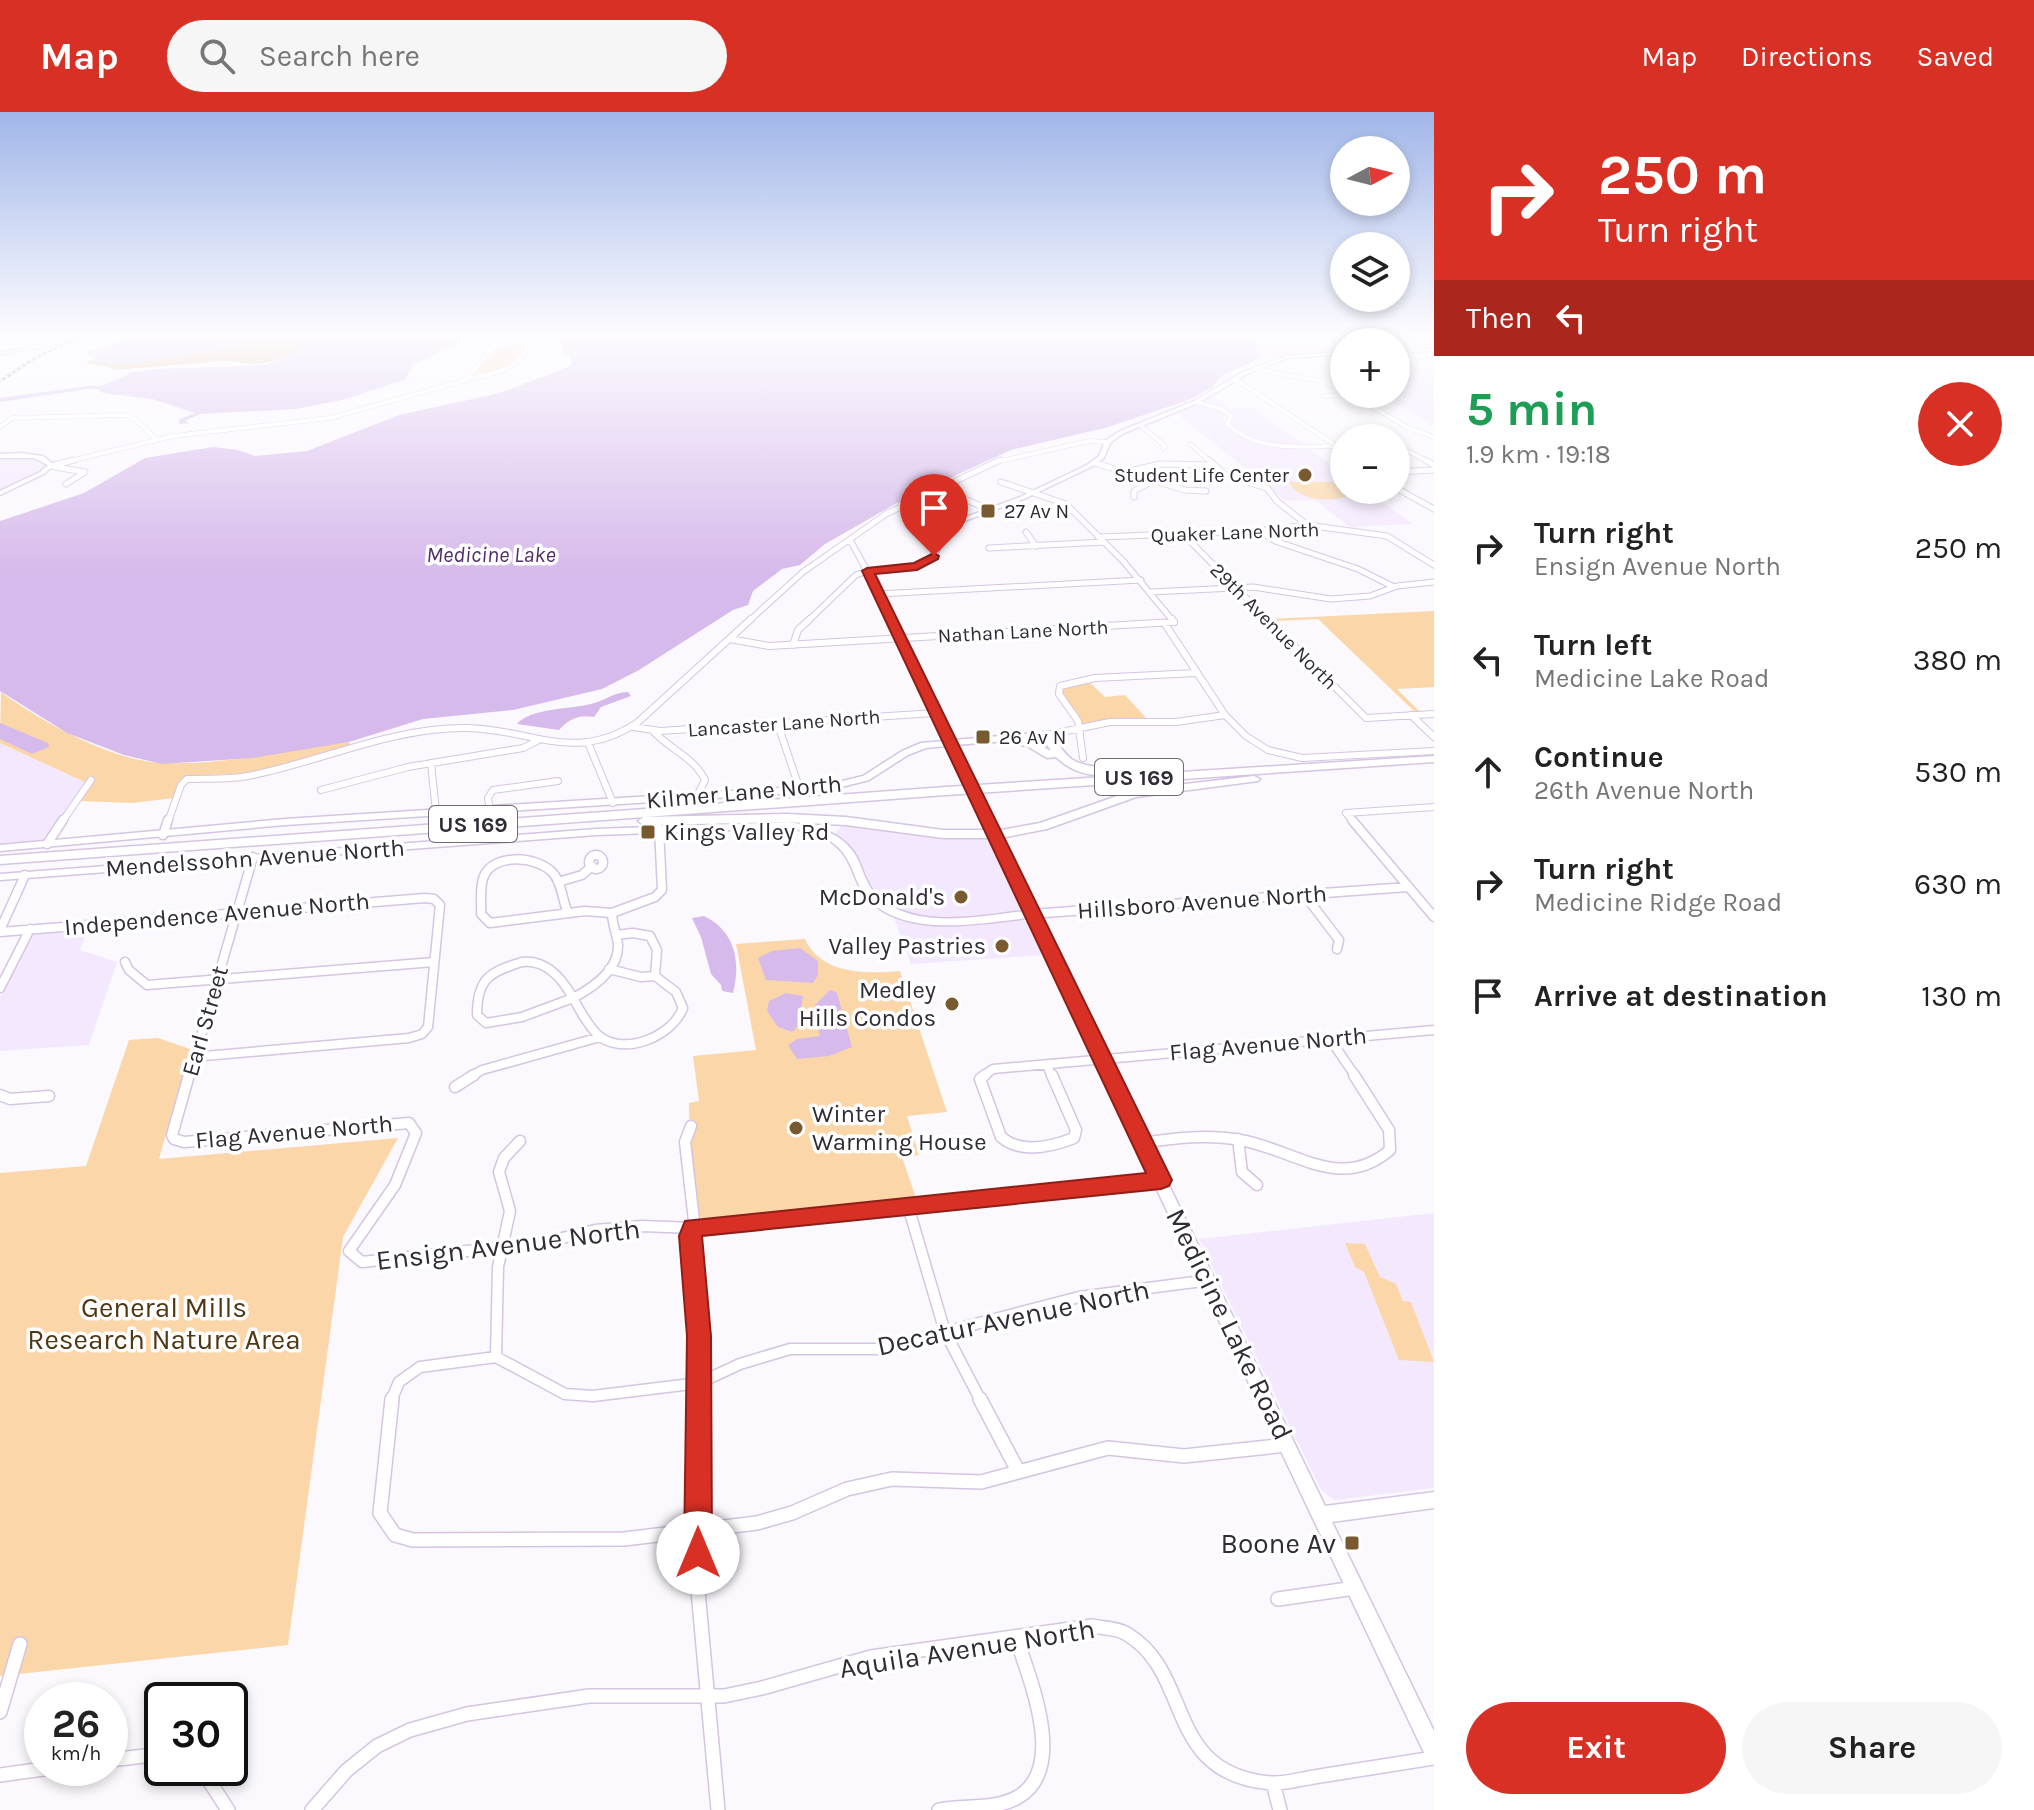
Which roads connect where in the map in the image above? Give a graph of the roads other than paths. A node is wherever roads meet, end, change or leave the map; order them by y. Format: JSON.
{"nodes":[{"id":1,"x":337,"y":415,"type":"edge"},
{"id":2,"x":1164,"y":415,"type":"edge"},
{"id":3,"x":1230,"y":415,"type":"edge"},
{"id":4,"x":1288,"y":415,"type":"edge"},
{"id":5,"x":1387,"y":415,"type":"edge"},
{"id":6,"x":1140,"y":425,"type":"junction"},
{"id":7,"x":0,"y":427,"type":"edge"},
{"id":8,"x":1434,"y":437,"type":"edge"},
{"id":9,"x":156,"y":439,"type":"junction"},
{"id":10,"x":1107,"y":442,"type":"junction"},
{"id":11,"x":1190,"y":444,"type":"dead end"},
{"id":12,"x":1330,"y":444,"type":"edge"},
{"id":13,"x":1330,"y":446,"type":"edge"},
{"id":14,"x":1163,"y":448,"type":"dead end"},
{"id":15,"x":1410,"y":453,"type":"edge"},
{"id":16,"x":0,"y":456,"type":"edge"},
{"id":17,"x":1095,"y":463,"type":"junction"},
{"id":18,"x":1213,"y":465,"type":"junction"},
{"id":19,"x":51,"y":466,"type":"junction"},
{"id":20,"x":1434,"y":468,"type":"edge"},
{"id":21,"x":1410,"y":471,"type":"edge"},
{"id":22,"x":1125,"y":472,"type":"junction"},
{"id":23,"x":1154,"y":481,"type":"junction"},
{"id":24,"x":1001,"y":482,"type":"dead end"},
{"id":25,"x":66,"y":484,"type":"dead end"},
{"id":26,"x":1206,"y":491,"type":"dead end"},
{"id":27,"x":1034,"y":492,"type":"junction"},
{"id":28,"x":0,"y":493,"type":"edge"},
{"id":29,"x":1410,"y":496,"type":"edge"},
{"id":30,"x":1134,"y":497,"type":"dead end"},
{"id":31,"x":965,"y":499,"type":"dead end"},
{"id":32,"x":901,"y":505,"type":"junction"},
{"id":33,"x":987,"y":509,"type":"junction"},
{"id":34,"x":1434,"y":509,"type":"edge"},
{"id":35,"x":957,"y":522,"type":"junction"},
{"id":36,"x":1307,"y":525,"type":"junction"},
{"id":37,"x":1259,"y":531,"type":"junction"},
{"id":38,"x":1026,"y":532,"type":"dead end"},
{"id":39,"x":1182,"y":533,"type":"junction"},
{"id":40,"x":1098,"y":537,"type":"junction"},
{"id":41,"x":850,"y":540,"type":"junction"},
{"id":42,"x":1104,"y":542,"type":"junction"},
{"id":43,"x":1036,"y":546,"type":"junction"},
{"id":44,"x":989,"y":548,"type":"dead end"},
{"id":45,"x":1434,"y":565,"type":"edge"},
{"id":46,"x":867,"y":571,"type":"junction"},
{"id":47,"x":1141,"y":580,"type":"junction"},
{"id":48,"x":1434,"y":582,"type":"edge"},
{"id":49,"x":1236,"y":587,"type":"junction"},
{"id":50,"x":1394,"y":587,"type":"junction"},
{"id":51,"x":1151,"y":592,"type":"junction"},
{"id":52,"x":878,"y":594,"type":"junction"},
{"id":53,"x":1165,"y":624,"type":"junction"},
{"id":54,"x":899,"y":638,"type":"junction"},
{"id":55,"x":730,"y":639,"type":"junction"},
{"id":56,"x":793,"y":645,"type":"junction"},
{"id":57,"x":1196,"y":673,"type":"junction"},
{"id":58,"x":935,"y":713,"type":"junction"},
{"id":59,"x":1434,"y":714,"type":"edge"},
{"id":60,"x":1225,"y":715,"type":"junction"},
{"id":61,"x":1411,"y":715,"type":"junction"},
{"id":62,"x":777,"y":722,"type":"junction"},
{"id":63,"x":633,"y":727,"type":"junction"},
{"id":64,"x":652,"y":730,"type":"junction"},
{"id":65,"x":1080,"y":730,"type":"junction"},
{"id":66,"x":1043,"y":736,"type":"junction"},
{"id":67,"x":1434,"y":737,"type":"edge"},
{"id":68,"x":994,"y":739,"type":"junction"},
{"id":69,"x":537,"y":741,"type":"junction"},
{"id":70,"x":948,"y":742,"type":"junction"},
{"id":71,"x":589,"y":745,"type":"junction"},
{"id":72,"x":1434,"y":751,"type":"edge"},
{"id":73,"x":1051,"y":756,"type":"junction"},
{"id":74,"x":1083,"y":758,"type":"dead end"},
{"id":75,"x":1434,"y":759,"type":"edge"},
{"id":76,"x":958,"y":762,"type":"junction"},
{"id":77,"x":431,"y":763,"type":"junction"},
{"id":78,"x":1333,"y":765,"type":"junction"},
{"id":79,"x":1434,"y":767,"type":"edge"},
{"id":80,"x":1266,"y":778,"type":"junction"},
{"id":81,"x":91,"y":780,"type":"dead end"},
{"id":82,"x":558,"y":781,"type":"dead end"},
{"id":83,"x":321,"y":790,"type":"dead end"},
{"id":84,"x":800,"y":790,"type":"junction"},
{"id":85,"x":946,"y":791,"type":"junction"},
{"id":86,"x":696,"y":798,"type":"junction"},
{"id":87,"x":613,"y":803,"type":"junction"},
{"id":88,"x":1430,"y":807,"type":"edge"},
{"id":89,"x":490,"y":811,"type":"junction"},
{"id":90,"x":436,"y":812,"type":"junction"},
{"id":91,"x":1434,"y":815,"type":"edge"},
{"id":92,"x":575,"y":822,"type":"junction"},
{"id":93,"x":659,"y":828,"type":"junction"},
{"id":94,"x":993,"y":834,"type":"junction"},
{"id":95,"x":163,"y":835,"type":"junction"},
{"id":96,"x":47,"y":844,"type":"junction"},
{"id":97,"x":0,"y":848,"type":"edge"},
{"id":98,"x":253,"y":857,"type":"junction"},
{"id":99,"x":0,"y":863,"type":"edge"},
{"id":100,"x":592,"y":866,"type":"dead end"},
{"id":101,"x":25,"y":875,"type":"junction"},
{"id":102,"x":0,"y":877,"type":"edge"},
{"id":103,"x":558,"y":882,"type":"junction"},
{"id":104,"x":862,"y":886,"type":"joint"},
{"id":105,"x":1408,"y":887,"type":"junction"},
{"id":106,"x":1304,"y":894,"type":"junction"},
{"id":107,"x":237,"y":912,"type":"junction"},
{"id":108,"x":568,"y":913,"type":"junction"},
{"id":109,"x":612,"y":913,"type":"junction"},
{"id":110,"x":1031,"y":914,"type":"junction"},
{"id":111,"x":1434,"y":917,"type":"edge"},
{"id":112,"x":30,"y":929,"type":"junction"},
{"id":113,"x":0,"y":931,"type":"edge"},
{"id":114,"x":616,"y":935,"type":"junction"},
{"id":115,"x":1337,"y":949,"type":"dead end"},
{"id":116,"x":125,"y":962,"type":"dead end"},
{"id":117,"x":434,"y":962,"type":"junction"},
{"id":118,"x":609,"y":969,"type":"junction"},
{"id":119,"x":655,"y":976,"type":"junction"},
{"id":120,"x":217,"y":980,"type":"junction"},
{"id":121,"x":0,"y":988,"type":"edge"},
{"id":122,"x":571,"y":998,"type":"junction"},
{"id":123,"x":1430,"y":1030,"type":"edge"},
{"id":124,"x":600,"y":1037,"type":"junction"},
{"id":125,"x":1330,"y":1039,"type":"junction"},
{"id":126,"x":1434,"y":1042,"type":"edge"},
{"id":127,"x":193,"y":1057,"type":"junction"},
{"id":128,"x":1102,"y":1059,"type":"junction"},
{"id":129,"x":1047,"y":1065,"type":"junction"},
{"id":130,"x":455,"y":1087,"type":"dead end"},
{"id":131,"x":0,"y":1095,"type":"edge"},
{"id":132,"x":49,"y":1096,"type":"dead end"},
{"id":133,"x":691,"y":1126,"type":"dead end"},
{"id":134,"x":174,"y":1139,"type":"joint"},
{"id":135,"x":1238,"y":1139,"type":"junction"},
{"id":136,"x":520,"y":1141,"type":"dead end"},
{"id":137,"x":1142,"y":1143,"type":"junction"},
{"id":138,"x":1161,"y":1180,"type":"junction"},
{"id":139,"x":1257,"y":1185,"type":"dead end"},
{"id":140,"x":908,"y":1206,"type":"junction"},
{"id":141,"x":693,"y":1228,"type":"junction"},
{"id":142,"x":353,"y":1241,"type":"joint"},
{"id":143,"x":502,"y":1247,"type":"junction"},
{"id":144,"x":1210,"y":1280,"type":"junction"},
{"id":145,"x":945,"y":1332,"type":"junction"},
{"id":146,"x":496,"y":1357,"type":"junction"},
{"id":147,"x":699,"y":1383,"type":"junction"},
{"id":148,"x":1288,"y":1445,"type":"junction"},
{"id":149,"x":1018,"y":1471,"type":"junction"},
{"id":150,"x":1434,"y":1500,"type":"edge"},
{"id":151,"x":1321,"y":1515,"type":"junction"},
{"id":152,"x":698,"y":1529,"type":"junction"},
{"id":153,"x":1355,"y":1588,"type":"junction"},
{"id":154,"x":1278,"y":1599,"type":"dead end"},
{"id":155,"x":1016,"y":1637,"type":"junction"},
{"id":156,"x":20,"y":1644,"type":"dead end"},
{"id":157,"x":707,"y":1696,"type":"junction"},
{"id":158,"x":0,"y":1712,"type":"edge"},
{"id":159,"x":1434,"y":1755,"type":"edge"},
{"id":160,"x":24,"y":1772,"type":"edge"},
{"id":161,"x":0,"y":1775,"type":"edge"},
{"id":162,"x":1273,"y":1783,"type":"junction"},
{"id":163,"x":213,"y":1786,"type":"edge"},
{"id":164,"x":228,"y":1810,"type":"edge"},
{"id":165,"x":312,"y":1810,"type":"edge"},
{"id":166,"x":718,"y":1810,"type":"edge"},
{"id":167,"x":939,"y":1810,"type":"edge"},
{"id":168,"x":1280,"y":1810,"type":"edge"}],
"edges":[{"from":1,"to":9,"type":"street"},
{"from":2,"to":6,"type":"street"},
{"from":3,"to":13,"type":"street"},
{"from":4,"to":12,"type":"street"},
{"from":5,"to":8,"type":"street"},
{"from":6,"to":10,"type":"street"},
{"from":6,"to":14,"type":"street"},
{"from":7,"to":9,"type":"street"},
{"from":9,"to":19,"type":"street"},
{"from":10,"to":17,"type":"street"},
{"from":10,"to":32,"type":"street"},
{"from":11,"to":18,"type":"street"},
{"from":15,"to":20,"type":"street"},
{"from":16,"to":19,"type":"street"},
{"from":17,"to":22,"type":"street"},
{"from":17,"to":27,"type":"street"},
{"from":18,"to":22,"type":"street"},
{"from":18,"to":36,"type":"street"},
{"from":19,"to":25,"type":"street"},
{"from":19,"to":28,"type":"street"},
{"from":20,"to":21,"type":"street"},
{"from":22,"to":23,"type":"street"},
{"from":23,"to":26,"type":"street"},
{"from":23,"to":30,"type":"street"},
{"from":24,"to":27,"type":"street"},
{"from":27,"to":33,"type":"street"},
{"from":27,"to":40,"type":"street"},
{"from":29,"to":34,"type":"street"},
{"from":31,"to":33,"type":"street"},
{"from":32,"to":35,"type":"street"},
{"from":32,"to":41,"type":"street"},
{"from":33,"to":35,"type":"street"},
{"from":35,"to":46,"type":"street"},
{"from":36,"to":37,"type":"street","name":"Quaker Lane North"},
{"from":36,"to":45,"type":"street","name":"Quaker Lane North"},
{"from":37,"to":39,"type":"street","name":"Quaker Lane North"},
{"from":37,"to":50,"type":"street"},
{"from":38,"to":43,"type":"street"},
{"from":39,"to":40,"type":"street","name":"Quaker Lane North"},
{"from":39,"to":49,"type":"street","name":"29th Avenue North"},
{"from":40,"to":42,"type":"street"},
{"from":41,"to":46,"type":"street"},
{"from":41,"to":55,"type":"street"},
{"from":42,"to":43,"type":"street"},
{"from":42,"to":47,"type":"street"},
{"from":43,"to":44,"type":"street"},
{"from":46,"to":52,"type":"street","name":"Medicine Lake Road"},
{"from":46,"to":56,"type":"street"},
{"from":47,"to":51,"type":"street"},
{"from":47,"to":52,"type":"street"},
{"from":48,"to":50,"type":"street"},
{"from":49,"to":50,"type":"street"},
{"from":49,"to":51,"type":"street"},
{"from":49,"to":61,"type":"street","name":"29th Avenue North"},
{"from":51,"to":53,"type":"street","name":"Nathan Lane North"},
{"from":52,"to":54,"type":"street","name":"Medicine Lake Road"},
{"from":53,"to":54,"type":"street","name":"Nathan Lane North"},
{"from":53,"to":57,"type":"street"},
{"from":54,"to":56,"type":"street","name":"Nathan Lane North"},
{"from":54,"to":58,"type":"street","name":"Medicine Lake Road"},
{"from":55,"to":56,"type":"street","name":"Nathan Lane North"},
{"from":55,"to":63,"type":"street"},
{"from":57,"to":60,"type":"street"},
{"from":57,"to":65,"type":"street"},
{"from":58,"to":62,"type":"street","name":"Lancaster Lane North"},
{"from":58,"to":70,"type":"street","name":"Medicine Lake Road"},
{"from":59,"to":61,"type":"street"},
{"from":60,"to":65,"type":"street","name":"Kilmer Lane North"},
{"from":60,"to":72,"type":"street"},
{"from":61,"to":67,"type":"street"},
{"from":62,"to":64,"type":"street","name":"Lancaster Lane North"},
{"from":62,"to":84,"type":"street"},
{"from":63,"to":64,"type":"street","name":"Lancaster Lane North"},
{"from":63,"to":71,"type":"street"},
{"from":64,"to":86,"type":"street"},
{"from":65,"to":66,"type":"street","name":"Kilmer Lane North"},
{"from":65,"to":74,"type":"street"},
{"from":66,"to":68,"type":"street","name":"Kilmer Lane North"},
{"from":66,"to":73,"type":"highway"},
{"from":66,"to":78,"type":"highway"},
{"from":68,"to":70,"type":"street","name":"Kilmer Lane North"},
{"from":68,"to":73,"type":"highway"},
{"from":68,"to":76,"type":"street"},
{"from":69,"to":71,"type":"street"},
{"from":69,"to":77,"type":"street"},
{"from":69,"to":95,"type":"street"},
{"from":70,"to":76,"type":"street","name":"Medicine Lake Road"},
{"from":70,"to":84,"type":"street","name":"Kilmer Lane North"},
{"from":71,"to":87,"type":"street"},
{"from":73,"to":85,"type":"highway"},
{"from":75,"to":78,"type":"highway","number":"US 169"},
{"from":76,"to":94,"type":"street","name":"Medicine Lake Road","bridge":true},
{"from":77,"to":83,"type":"street"},
{"from":77,"to":90,"type":"street"},
{"from":78,"to":85,"type":"highway","number":"US 169"},
{"from":79,"to":80,"type":"highway","number":"US 169"},
{"from":80,"to":92,"type":"highway","number":"US 169"},
{"from":80,"to":94,"type":"highway"},
{"from":81,"to":96,"type":"street"},
{"from":82,"to":89,"type":"street"},
{"from":84,"to":86,"type":"street","name":"Kilmer Lane North"},
{"from":85,"to":99,"type":"highway","number":"US 169"},
{"from":86,"to":87,"type":"street","name":"Kilmer Lane North"},
{"from":87,"to":89,"type":"street","name":"Kilmer Lane North"},
{"from":88,"to":91,"type":"street"},
{"from":88,"to":105,"type":"street"},
{"from":89,"to":90,"type":"street","name":"Kilmer Lane North"},
{"from":90,"to":95,"type":"street","name":"Kilmer Lane North"},
{"from":92,"to":94,"type":"highway"},
{"from":92,"to":99,"type":"highway","number":"US 169"},
{"from":93,"to":98,"type":"street","name":"Mendelssohn Avenue North"},
{"from":93,"to":104,"type":"street","name":"Mendelssohn Avenue North"},
{"from":93,"to":109,"type":"street"},
{"from":94,"to":110,"type":"street","name":"Medicine Lake Road"},
{"from":95,"to":96,"type":"street","name":"Kilmer Lane North"},
{"from":96,"to":97,"type":"street","name":"Kilmer Lane North"},
{"from":98,"to":101,"type":"street","name":"Mendelssohn Avenue North"},
{"from":98,"to":107,"type":"street","name":"Earl Street"},
{"from":100,"to":103,"type":"street"},
{"from":101,"to":102,"type":"street","name":"Mendelssohn Avenue North"},
{"from":101,"to":113,"type":"street"},
{"from":103,"to":108,"type":"street"},
{"from":103,"to":108,"type":"street"},
{"from":104,"to":110,"type":"street","name":"Hillsboro Avenue North"},
{"from":105,"to":106,"type":"street","name":"Hillsboro Avenue North"},
{"from":105,"to":111,"type":"street"},
{"from":106,"to":110,"type":"street","name":"Hillsboro Avenue North"},
{"from":106,"to":115,"type":"street"},
{"from":107,"to":112,"type":"street","name":"Independence Avenue North"},
{"from":107,"to":117,"type":"street","name":"Independence Avenue North"},
{"from":107,"to":120,"type":"street","name":"Earl Street"},
{"from":108,"to":109,"type":"street"},
{"from":109,"to":114,"type":"street"},
{"from":110,"to":128,"type":"street","name":"Medicine Lake Road"},
{"from":112,"to":113,"type":"street","name":"Independence Avenue North"},
{"from":112,"to":121,"type":"street"},
{"from":114,"to":118,"type":"street"},
{"from":114,"to":119,"type":"street"},
{"from":116,"to":120,"type":"street"},
{"from":117,"to":120,"type":"street"},
{"from":117,"to":127,"type":"street"},
{"from":118,"to":119,"type":"street"},
{"from":118,"to":122,"type":"street"},
{"from":119,"to":124,"type":"street"},
{"from":120,"to":127,"type":"street","name":"Earl Street"},
{"from":122,"to":122,"type":"street"},
{"from":122,"to":124,"type":"street"},
{"from":123,"to":125,"type":"street","name":"Flag Avenue North"},
{"from":123,"to":126,"type":"street"},
{"from":124,"to":130,"type":"street"},
{"from":125,"to":128,"type":"street","name":"Flag Avenue North"},
{"from":125,"to":135,"type":"street"},
{"from":127,"to":134,"type":"street","name":"Earl Street"},
{"from":128,"to":129,"type":"street","name":"Flag Avenue North"},
{"from":128,"to":137,"type":"street","name":"Medicine Lake Road"},
{"from":129,"to":129,"type":"street","name":"Flag Avenue North"},
{"from":131,"to":132,"type":"street"},
{"from":133,"to":141,"type":"street"},
{"from":134,"to":142,"type":"street","name":"Flag Avenue North"},
{"from":135,"to":137,"type":"street"},
{"from":135,"to":139,"type":"street"},
{"from":136,"to":143,"type":"street"},
{"from":137,"to":138,"type":"street","name":"Medicine Lake Road"},
{"from":138,"to":140,"type":"street","name":"Ensign Avenue North"},
{"from":138,"to":144,"type":"street","name":"Medicine Lake Road"},
{"from":140,"to":141,"type":"street","name":"Ensign Avenue North"},
{"from":140,"to":145,"type":"street"},
{"from":141,"to":143,"type":"street","name":"Ensign Avenue North"},
{"from":141,"to":147,"type":"street"},
{"from":142,"to":143,"type":"street","name":"Ensign Avenue North"},
{"from":143,"to":146,"type":"street"},
{"from":144,"to":145,"type":"street","name":"Decatur Avenue North"},
{"from":144,"to":148,"type":"street","name":"Medicine Lake Road"},
{"from":145,"to":147,"type":"street","name":"Decatur Avenue North"},
{"from":145,"to":149,"type":"street"},
{"from":146,"to":147,"type":"street","name":"Decatur Avenue North"},
{"from":146,"to":152,"type":"street"},
{"from":147,"to":152,"type":"street"},
{"from":148,"to":149,"type":"street"},
{"from":148,"to":151,"type":"street","name":"Medicine Lake Road"},
{"from":149,"to":152,"type":"street"},
{"from":150,"to":151,"type":"street"},
{"from":151,"to":153,"type":"street","name":"Medicine Lake Road"},
{"from":152,"to":157,"type":"street"},
{"from":153,"to":154,"type":"street"},
{"from":153,"to":159,"type":"street","name":"Medicine Lake Road"},
{"from":155,"to":157,"type":"street","name":"Aquila Avenue North"},
{"from":155,"to":162,"type":"street","name":"Aquila Avenue North"},
{"from":155,"to":167,"type":"street"},
{"from":156,"to":158,"type":"street"},
{"from":157,"to":165,"type":"street","name":"Aquila Avenue North"},
{"from":157,"to":166,"type":"street"},
{"from":159,"to":162,"type":"street","name":"Aquila Avenue North"},
{"from":160,"to":161,"type":"street"},
{"from":162,"to":168,"type":"street"},
{"from":163,"to":164,"type":"street"}]}
